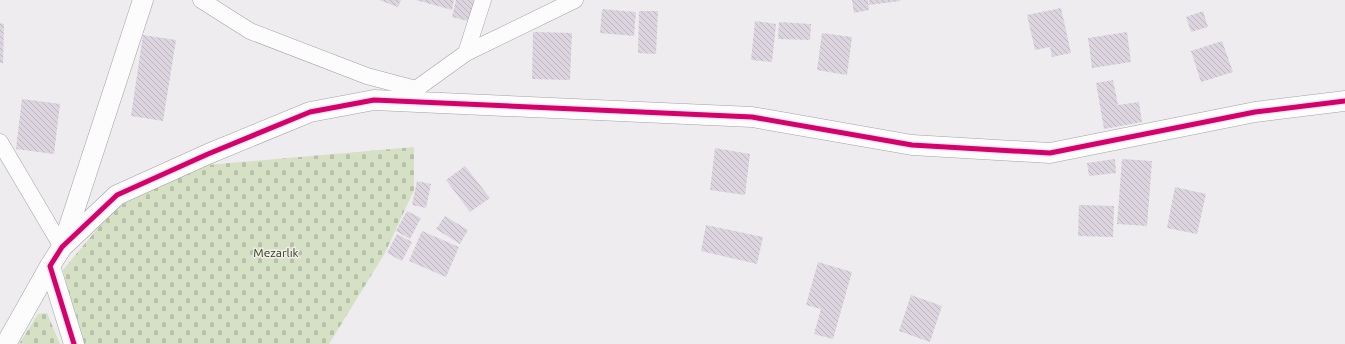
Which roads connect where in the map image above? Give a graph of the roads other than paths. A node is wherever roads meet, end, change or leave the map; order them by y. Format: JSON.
{"nodes":[{"id":1,"x":143,"y":0,"type":"edge"},
{"id":2,"x":201,"y":0,"type":"edge"},
{"id":3,"x":483,"y":0,"type":"edge"},
{"id":4,"x":575,"y":0,"type":"edge"},
{"id":5,"x":466,"y":54,"type":"junction"},
{"id":6,"x":416,"y":89,"type":"junction"},
{"id":7,"x":374,"y":100,"type":"junction"},
{"id":8,"x":1345,"y":101,"type":"edge"},
{"id":9,"x":0,"y":142,"type":"edge"},
{"id":10,"x":62,"y":247,"type":"junction"},
{"id":11,"x":50,"y":266,"type":"junction"},
{"id":12,"x":6,"y":344,"type":"edge"},
{"id":13,"x":74,"y":344,"type":"edge"}],
"edges":[{"from":1,"to":10,"type":"street"},
{"from":2,"to":6,"type":"street"},
{"from":3,"to":5,"type":"street"},
{"from":4,"to":5,"type":"street"},
{"from":5,"to":6,"type":"street"},
{"from":6,"to":7,"type":"street"},
{"from":7,"to":8,"type":"street"},
{"from":7,"to":10,"type":"street"},
{"from":9,"to":10,"type":"street"},
{"from":10,"to":11,"type":"street"},
{"from":11,"to":12,"type":"street"},
{"from":11,"to":13,"type":"street"}]}
